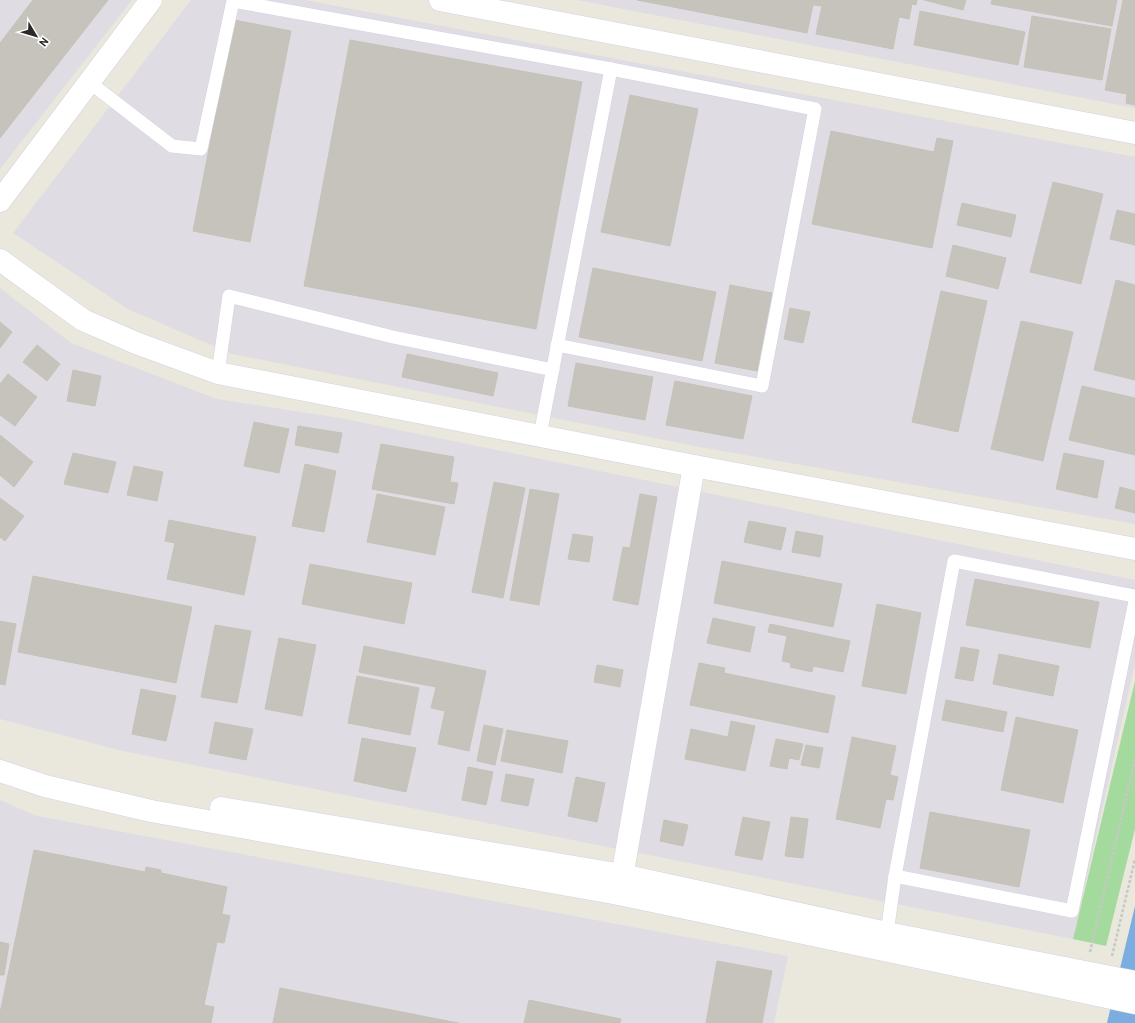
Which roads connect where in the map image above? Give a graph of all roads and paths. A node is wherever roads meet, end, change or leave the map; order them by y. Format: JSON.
{"nodes":[{"id":1,"x":151,"y":0,"type":"edge"},
{"id":2,"x":440,"y":0,"type":"edge"},
{"id":3,"x":611,"y":69,"type":"junction"},
{"id":4,"x":89,"y":82,"type":"junction"},
{"id":5,"x":1135,"y":133,"type":"edge"},
{"id":6,"x":0,"y":202,"type":"edge"},
{"id":7,"x":0,"y":260,"type":"edge"},
{"id":8,"x":557,"y":344,"type":"junction"},
{"id":9,"x":553,"y":370,"type":"junction"},
{"id":10,"x":218,"y":373,"type":"junction"},
{"id":11,"x":540,"y":435,"type":"junction"},
{"id":12,"x":694,"y":466,"type":"junction"},
{"id":13,"x":1135,"y":549,"type":"edge"},
{"id":14,"x":1135,"y":596,"type":"edge"},
{"id":15,"x":1135,"y":601,"type":"edge"},
{"id":16,"x":0,"y":756,"type":"edge"},
{"id":17,"x":1135,"y":759,"type":"edge"},
{"id":18,"x":0,"y":771,"type":"edge"},
{"id":19,"x":1135,"y":859,"type":"edge"},
{"id":20,"x":895,"y":876,"type":"junction"},
{"id":21,"x":620,"y":885,"type":"junction"},
{"id":22,"x":887,"y":932,"type":"junction"},
{"id":23,"x":1097,"y":953,"type":"dead end"},
{"id":24,"x":1105,"y":954,"type":"dead end"},
{"id":25,"x":1135,"y":982,"type":"edge"},
{"id":26,"x":1102,"y":986,"type":"junction"},
{"id":27,"x":1135,"y":1003,"type":"edge"}],
"edges":[{"from":1,"to":4,"type":"street"},
{"from":2,"to":5,"type":"street"},
{"from":3,"to":4,"type":"lane"},
{"from":3,"to":8,"type":"lane"},
{"from":3,"to":8,"type":"lane"},
{"from":4,"to":6,"type":"street"},
{"from":7,"to":10,"type":"street"},
{"from":8,"to":9,"type":"lane"},
{"from":9,"to":10,"type":"lane"},
{"from":9,"to":11,"type":"lane"},
{"from":10,"to":11,"type":"street"},
{"from":11,"to":12,"type":"street"},
{"from":12,"to":13,"type":"street"},
{"from":12,"to":21,"type":"street"},
{"from":14,"to":20,"type":"lane"},
{"from":15,"to":20,"type":"lane"},
{"from":16,"to":21,"type":"street"},
{"from":17,"to":23,"type":"path"},
{"from":18,"to":21,"type":"street"},
{"from":19,"to":24,"type":"path"},
{"from":20,"to":22,"type":"lane"},
{"from":21,"to":22,"type":"street"},
{"from":21,"to":26,"type":"street"},
{"from":22,"to":26,"type":"street"},
{"from":25,"to":26,"type":"street"},
{"from":26,"to":27,"type":"street"}]}
